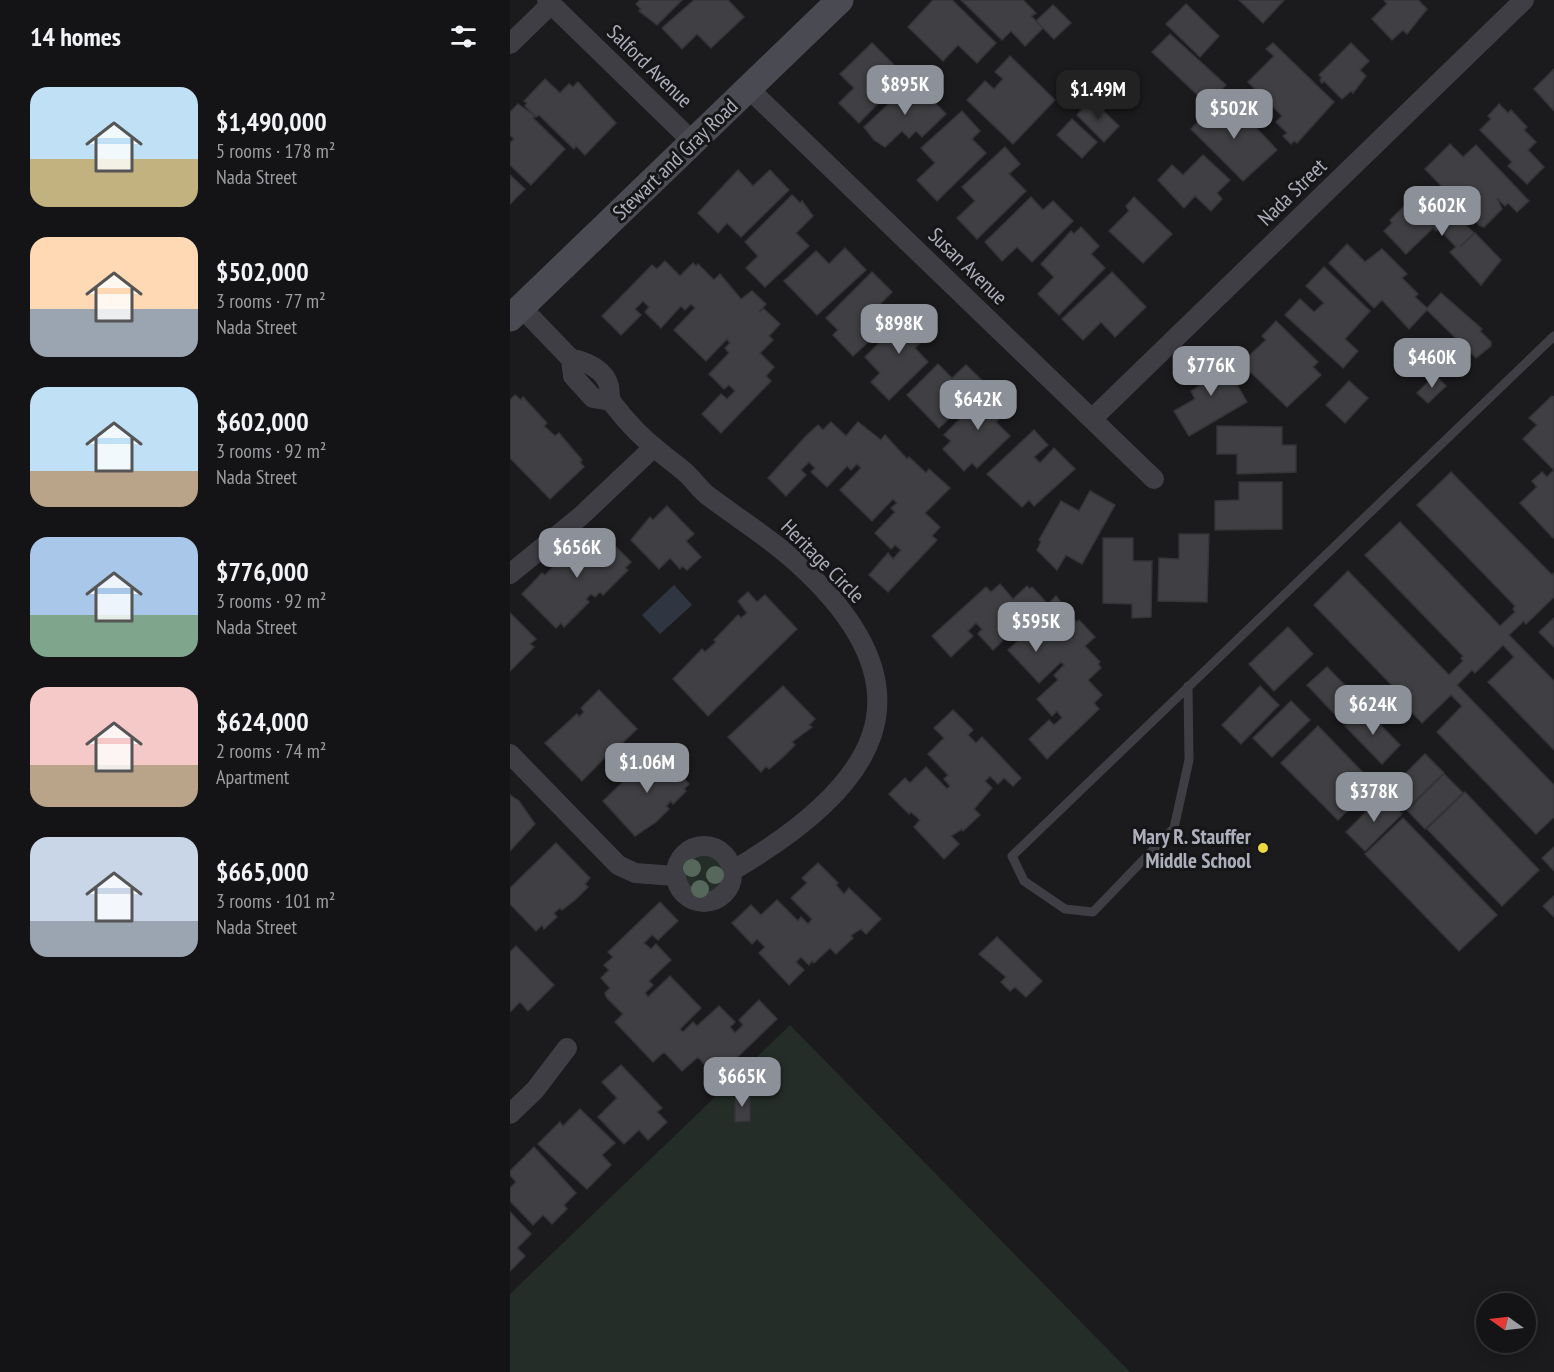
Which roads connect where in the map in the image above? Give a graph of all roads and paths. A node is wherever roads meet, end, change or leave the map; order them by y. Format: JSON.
{"nodes":[{"id":1,"x":840,"y":0,"type":"edge"},
{"id":2,"x":1524,"y":0,"type":"edge"},
{"id":3,"x":549,"y":2,"type":"edge"},
{"id":4,"x":510,"y":44,"type":"edge"},
{"id":5,"x":748,"y":88,"type":"junction"},
{"id":6,"x":693,"y":142,"type":"junction"},
{"id":7,"x":516,"y":313,"type":"edge"},
{"id":8,"x":1554,"y":336,"type":"edge"},
{"id":9,"x":1093,"y":418,"type":"junction"},
{"id":10,"x":654,"y":447,"type":"junction"},
{"id":11,"x":1154,"y":479,"type":"dead end"},
{"id":12,"x":510,"y":574,"type":"edge"},
{"id":13,"x":1188,"y":686,"type":"junction"},
{"id":14,"x":510,"y":754,"type":"edge"},
{"id":15,"x":732,"y":871,"type":"junction"},
{"id":16,"x":675,"y":876,"type":"junction"},
{"id":17,"x":567,"y":1048,"type":"dead end"},
{"id":18,"x":510,"y":1114,"type":"edge"}],
"edges":[{"from":1,"to":5,"type":"main road","name":"Stewart and Gray Road"},
{"from":2,"to":9,"type":"street","name":"Nada Street"},
{"from":3,"to":4,"type":"street"},
{"from":3,"to":6,"type":"street","name":"Salford Avenue"},
{"from":5,"to":6,"type":"main road","name":"Stewart and Gray Road"},
{"from":5,"to":9,"type":"street","name":"Susan Avenue"},
{"from":6,"to":7,"type":"main road","name":"Stewart and Gray Road"},
{"from":7,"to":10,"type":"street","name":"Heritage Circle"},
{"from":8,"to":13,"type":"lane"},
{"from":9,"to":11,"type":"street","name":"Susan Avenue"},
{"from":10,"to":12,"type":"street"},
{"from":10,"to":15,"type":"street","name":"Heritage Circle"},
{"from":13,"to":13,"type":"lane"},
{"from":14,"to":16,"type":"street"},
{"from":15,"to":16,"type":"street"},
{"from":15,"to":16,"type":"street"},
{"from":17,"to":18,"type":"street"}]}
